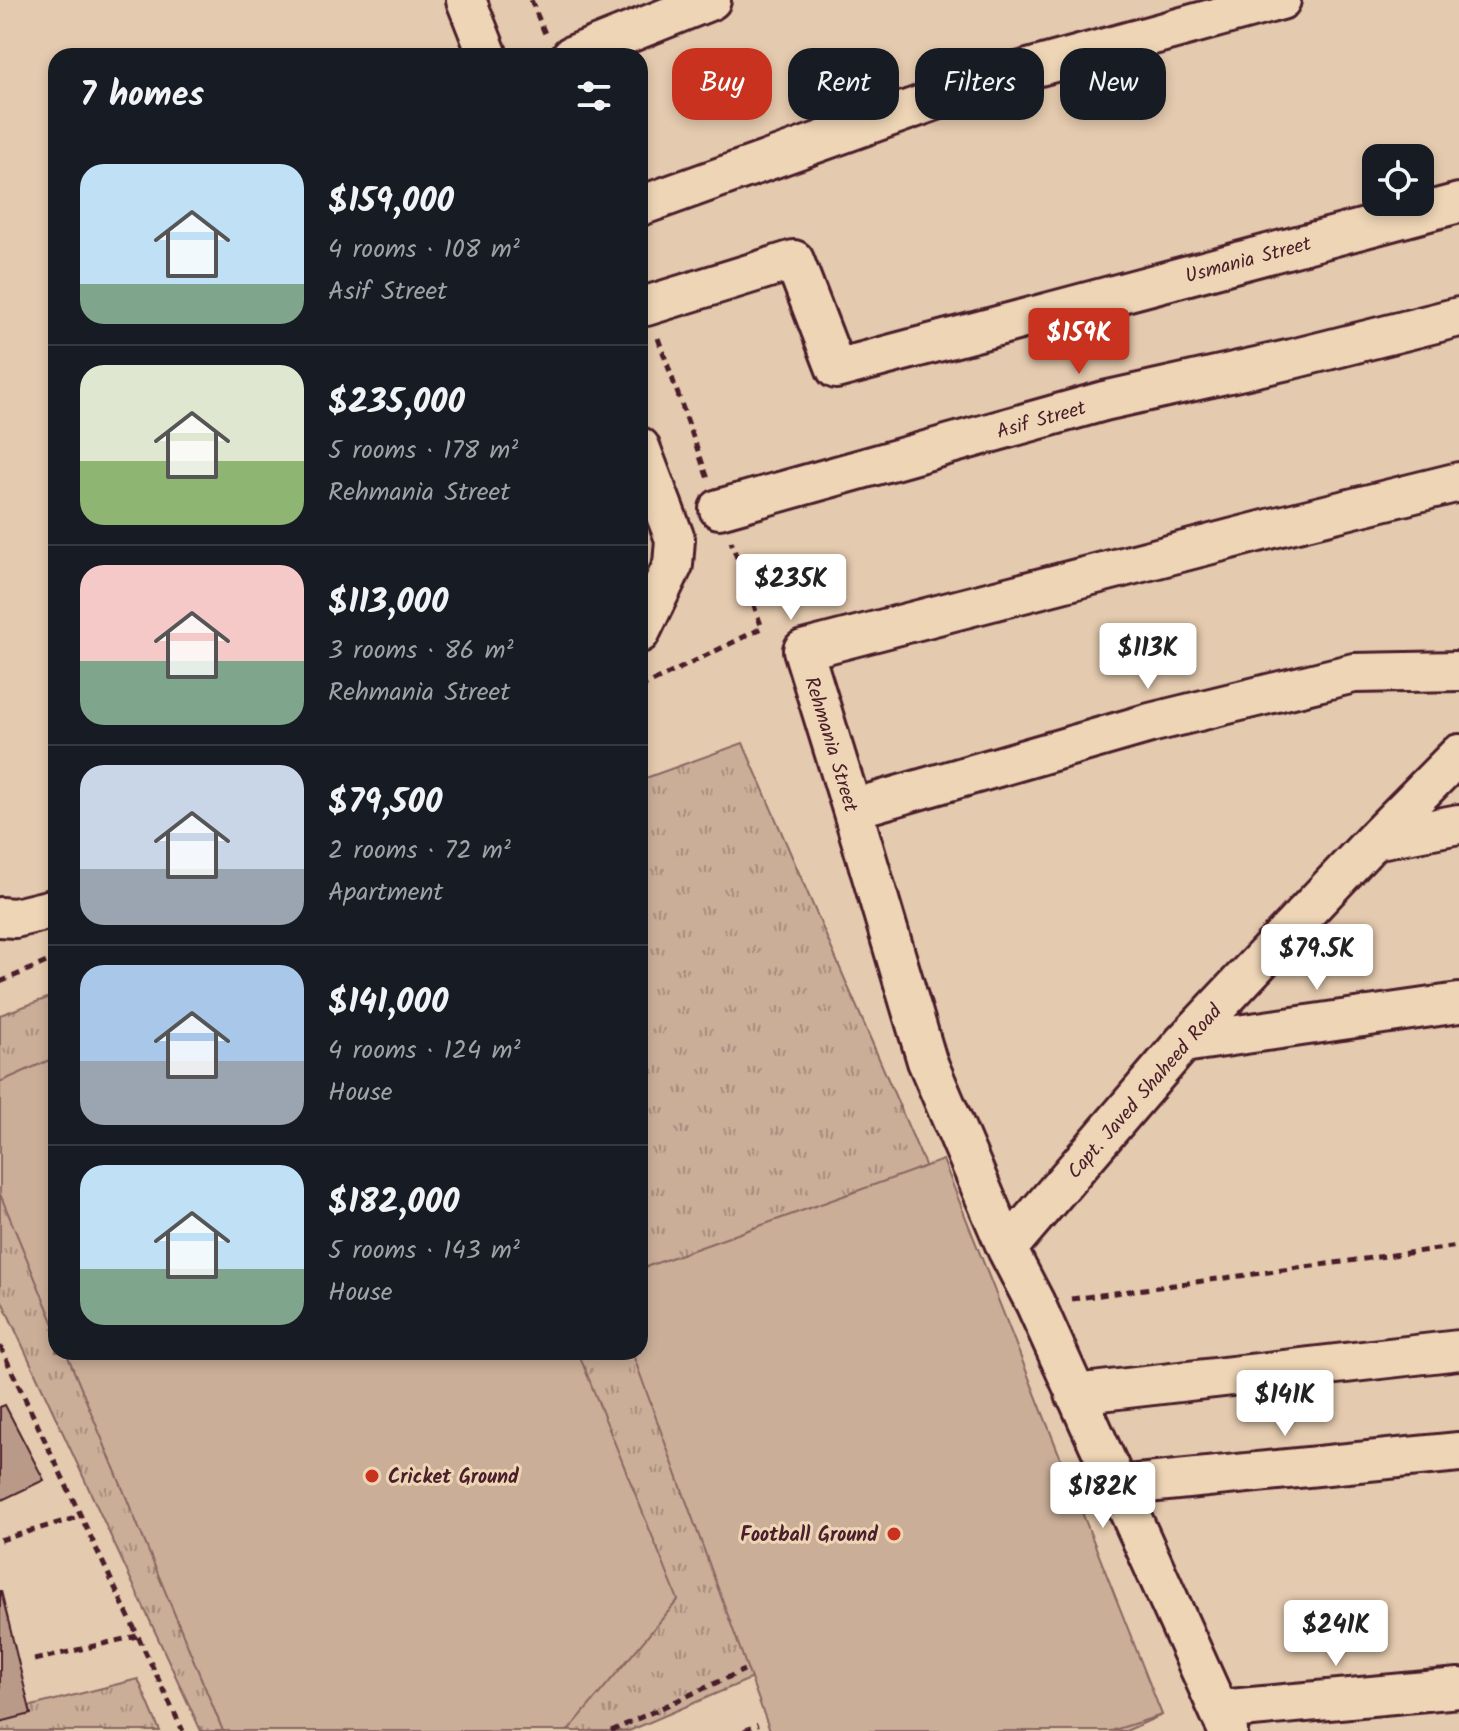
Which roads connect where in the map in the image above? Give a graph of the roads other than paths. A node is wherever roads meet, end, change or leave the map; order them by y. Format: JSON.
{"nodes":[{"id":1,"x":466,"y":0,"type":"edge"},
{"id":2,"x":711,"y":0,"type":"edge"},
{"id":3,"x":1281,"y":0,"type":"edge"},
{"id":4,"x":485,"y":48,"type":"edge"},
{"id":5,"x":563,"y":48,"type":"edge"},
{"id":6,"x":648,"y":203,"type":"edge"},
{"id":7,"x":1459,"y":203,"type":"edge"},
{"id":8,"x":648,"y":305,"type":"edge"},
{"id":9,"x":1459,"y":317,"type":"edge"},
{"id":10,"x":648,"y":468,"type":"edge"},
{"id":11,"x":1459,"y":482,"type":"edge"},
{"id":12,"x":719,"y":509,"type":"dead end"},
{"id":13,"x":648,"y":617,"type":"edge"},
{"id":14,"x":1459,"y":671,"type":"edge"},
{"id":15,"x":1459,"y":754,"type":"edge"},
{"id":16,"x":852,"y":809,"type":"junction"},
{"id":17,"x":1459,"y":824,"type":"edge"},
{"id":18,"x":1374,"y":840,"type":"junction"},
{"id":19,"x":48,"y":910,"type":"edge"},
{"id":20,"x":0,"y":917,"type":"edge"},
{"id":21,"x":1459,"y":1003,"type":"edge"},
{"id":22,"x":1183,"y":1043,"type":"junction"},
{"id":23,"x":1007,"y":1249,"type":"junction"},
{"id":24,"x":1459,"y":1350,"type":"edge"},
{"id":25,"x":1075,"y":1394,"type":"junction"},
{"id":26,"x":1459,"y":1452,"type":"edge"},
{"id":27,"x":1117,"y":1486,"type":"junction"},
{"id":28,"x":1459,"y":1688,"type":"edge"},
{"id":29,"x":1224,"y":1721,"type":"edge"}],
"edges":[{"from":1,"to":4,"type":"street"},
{"from":2,"to":5,"type":"street"},
{"from":3,"to":6,"type":"street"},
{"from":7,"to":8,"type":"street","name":"Usmania Street"},
{"from":9,"to":12,"type":"street","name":"Asif Street"},
{"from":10,"to":13,"type":"street"},
{"from":11,"to":16,"type":"street","name":"Rehmania Street"},
{"from":14,"to":16,"type":"street"},
{"from":15,"to":18,"type":"street","name":"Capt. Javed Shaheed Road"},
{"from":16,"to":23,"type":"street","name":"Rehmania Street"},
{"from":17,"to":18,"type":"street"},
{"from":18,"to":22,"type":"street","name":"Capt. Javed Shaheed Road"},
{"from":19,"to":20,"type":"street"},
{"from":21,"to":22,"type":"street"},
{"from":22,"to":23,"type":"street","name":"Capt. Javed Shaheed Road"},
{"from":23,"to":25,"type":"street"},
{"from":24,"to":25,"type":"street"},
{"from":25,"to":27,"type":"street"},
{"from":26,"to":27,"type":"street"},
{"from":27,"to":29,"type":"street"},
{"from":28,"to":29,"type":"street"}]}
